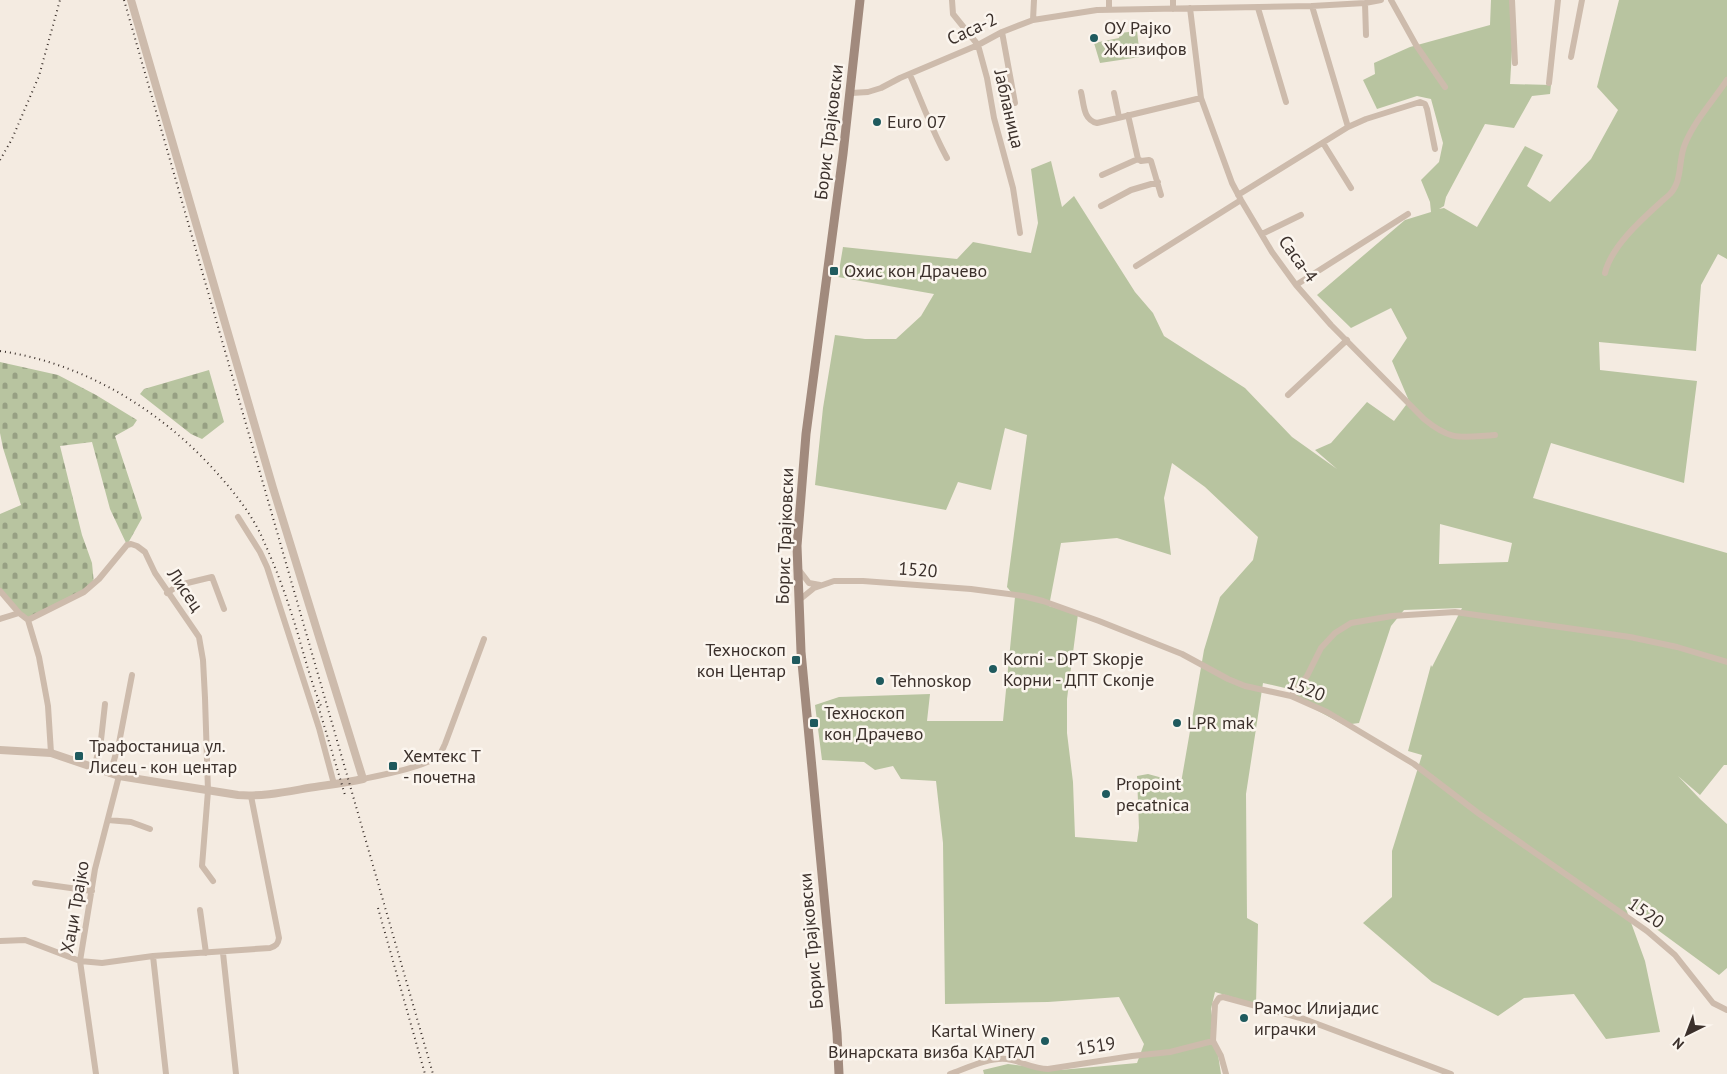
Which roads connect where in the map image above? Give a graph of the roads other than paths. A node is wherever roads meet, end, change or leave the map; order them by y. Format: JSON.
{"nodes":[{"id":1,"x":131,"y":0,"type":"edge"},
{"id":2,"x":860,"y":0,"type":"edge"},
{"id":3,"x":952,"y":0,"type":"edge"},
{"id":4,"x":1034,"y":0,"type":"edge"},
{"id":5,"x":1109,"y":0,"type":"edge"},
{"id":6,"x":1136,"y":0,"type":"edge"},
{"id":7,"x":1173,"y":0,"type":"edge"},
{"id":8,"x":1381,"y":0,"type":"edge"},
{"id":9,"x":1391,"y":0,"type":"edge"},
{"id":10,"x":1512,"y":0,"type":"edge"},
{"id":11,"x":1558,"y":0,"type":"edge"},
{"id":12,"x":1582,"y":0,"type":"edge"},
{"id":13,"x":1348,"y":2,"type":"edge"},
{"id":14,"x":1328,"y":3,"type":"edge"},
{"id":15,"x":1365,"y":3,"type":"junction"},
{"id":16,"x":1312,"y":6,"type":"junction"},
{"id":17,"x":1190,"y":8,"type":"junction"},
{"id":18,"x":1258,"y":8,"type":"junction"},
{"id":19,"x":1136,"y":9,"type":"junction"},
{"id":20,"x":1173,"y":9,"type":"junction"},
{"id":21,"x":1109,"y":10,"type":"junction"},
{"id":22,"x":1033,"y":20,"type":"junction"},
{"id":23,"x":1002,"y":32,"type":"junction"},
{"id":24,"x":1366,"y":35,"type":"dead end"},
{"id":25,"x":978,"y":45,"type":"junction"},
{"id":26,"x":1571,"y":57,"type":"dead end"},
{"id":27,"x":1515,"y":63,"type":"dead end"},
{"id":28,"x":910,"y":75,"type":"junction"},
{"id":29,"x":1727,"y":80,"type":"edge"},
{"id":30,"x":1550,"y":83,"type":"dead end"},
{"id":31,"x":1445,"y":87,"type":"dead end"},
{"id":32,"x":1081,"y":92,"type":"dead end"},
{"id":33,"x":1114,"y":92,"type":"dead end"},
{"id":34,"x":850,"y":93,"type":"junction"},
{"id":35,"x":1201,"y":98,"type":"junction"},
{"id":36,"x":1286,"y":102,"type":"dead end"},
{"id":37,"x":1015,"y":103,"type":"dead end"},
{"id":38,"x":1128,"y":116,"type":"junction"},
{"id":39,"x":1119,"y":117,"type":"junction"},
{"id":40,"x":1348,"y":127,"type":"junction"},
{"id":41,"x":1323,"y":143,"type":"junction"},
{"id":42,"x":1435,"y":149,"type":"dead end"},
{"id":43,"x":947,"y":158,"type":"dead end"},
{"id":44,"x":1138,"y":159,"type":"junction"},
{"id":45,"x":1102,"y":175,"type":"dead end"},
{"id":46,"x":1158,"y":182,"type":"junction"},
{"id":47,"x":1351,"y":188,"type":"dead end"},
{"id":48,"x":1162,"y":195,"type":"dead end"},
{"id":49,"x":1240,"y":198,"type":"junction"},
{"id":50,"x":1101,"y":206,"type":"dead end"},
{"id":51,"x":1408,"y":214,"type":"dead end"},
{"id":52,"x":1301,"y":215,"type":"dead end"},
{"id":53,"x":1020,"y":233,"type":"dead end"},
{"id":54,"x":1262,"y":234,"type":"junction"},
{"id":55,"x":1136,"y":266,"type":"dead end"},
{"id":56,"x":1605,"y":273,"type":"dead end"},
{"id":57,"x":1296,"y":285,"type":"junction"},
{"id":58,"x":1347,"y":340,"type":"junction"},
{"id":59,"x":1288,"y":395,"type":"dead end"},
{"id":60,"x":1496,"y":435,"type":"dead end"},
{"id":61,"x":238,"y":517,"type":"dead end"},
{"id":62,"x":798,"y":566,"type":"junction"},
{"id":63,"x":821,"y":585,"type":"junction"},
{"id":64,"x":0,"y":591,"type":"edge"},
{"id":65,"x":167,"y":592,"type":"junction"},
{"id":66,"x":798,"y":601,"type":"junction"},
{"id":67,"x":224,"y":609,"type":"dead end"},
{"id":68,"x":19,"y":613,"type":"junction"},
{"id":69,"x":0,"y":619,"type":"edge"},
{"id":70,"x":28,"y":620,"type":"junction"},
{"id":71,"x":484,"y":639,"type":"dead end"},
{"id":72,"x":1727,"y":662,"type":"edge"},
{"id":73,"x":132,"y":675,"type":"dead end"},
{"id":74,"x":1291,"y":696,"type":"junction"},
{"id":75,"x":105,"y":704,"type":"dead end"},
{"id":76,"x":0,"y":750,"type":"edge"},
{"id":77,"x":50,"y":753,"type":"junction"},
{"id":78,"x":94,"y":769,"type":"junction"},
{"id":79,"x":110,"y":774,"type":"junction"},
{"id":80,"x":119,"y":776,"type":"junction"},
{"id":81,"x":363,"y":779,"type":"junction"},
{"id":82,"x":334,"y":784,"type":"junction"},
{"id":83,"x":208,"y":790,"type":"junction"},
{"id":84,"x":251,"y":796,"type":"junction"},
{"id":85,"x":108,"y":820,"type":"junction"},
{"id":86,"x":150,"y":829,"type":"dead end"},
{"id":87,"x":213,"y":881,"type":"dead end"},
{"id":88,"x":35,"y":882,"type":"dead end"},
{"id":89,"x":92,"y":891,"type":"junction"},
{"id":90,"x":200,"y":910,"type":"dead end"},
{"id":91,"x":0,"y":941,"type":"edge"},
{"id":92,"x":206,"y":953,"type":"junction"},
{"id":93,"x":223,"y":953,"type":"junction"},
{"id":94,"x":153,"y":956,"type":"junction"},
{"id":95,"x":80,"y":960,"type":"junction"},
{"id":96,"x":1727,"y":1010,"type":"edge"},
{"id":97,"x":1213,"y":1040,"type":"junction"},
{"id":98,"x":96,"y":1074,"type":"edge"},
{"id":99,"x":166,"y":1074,"type":"edge"},
{"id":100,"x":236,"y":1074,"type":"edge"},
{"id":101,"x":839,"y":1074,"type":"edge"},
{"id":102,"x":950,"y":1074,"type":"edge"},
{"id":103,"x":1226,"y":1074,"type":"edge"},
{"id":104,"x":1451,"y":1074,"type":"edge"}],
"edges":[{"from":1,"to":81,"type":"street"},
{"from":2,"to":34,"type":"main road","name":"Борис Трајковски"},
{"from":3,"to":25,"type":"street","name":"Јабланица"},
{"from":4,"to":22,"type":"street"},
{"from":5,"to":21,"type":"street"},
{"from":6,"to":19,"type":"street"},
{"from":7,"to":20,"type":"street"},
{"from":8,"to":15,"type":"street","name":"Саса-2"},
{"from":9,"to":31,"type":"street"},
{"from":10,"to":27,"type":"street"},
{"from":11,"to":30,"type":"street"},
{"from":12,"to":26,"type":"street"},
{"from":13,"to":14,"type":"street","name":"Саса-2"},
{"from":13,"to":15,"type":"street","name":"Саса-2"},
{"from":14,"to":16,"type":"street","name":"Саса-2"},
{"from":15,"to":24,"type":"street"},
{"from":16,"to":18,"type":"street","name":"Саса-2"},
{"from":16,"to":40,"type":"street"},
{"from":17,"to":18,"type":"street","name":"Саса-2"},
{"from":17,"to":20,"type":"street","name":"Саса-2"},
{"from":17,"to":35,"type":"street","name":"Саса-4"},
{"from":18,"to":36,"type":"street"},
{"from":19,"to":20,"type":"street","name":"Саса-2"},
{"from":19,"to":21,"type":"street","name":"Саса-2"},
{"from":21,"to":22,"type":"street","name":"Саса-2"},
{"from":22,"to":23,"type":"street","name":"Саса-2"},
{"from":23,"to":25,"type":"street","name":"Саса-2"},
{"from":23,"to":37,"type":"street"},
{"from":25,"to":28,"type":"street","name":"Саса-2"},
{"from":25,"to":53,"type":"street","name":"Јабланица"},
{"from":28,"to":34,"type":"street","name":"Саса-2"},
{"from":28,"to":43,"type":"street"},
{"from":29,"to":56,"type":"street"},
{"from":32,"to":39,"type":"street"},
{"from":33,"to":39,"type":"street"},
{"from":34,"to":62,"type":"main road","name":"Борис Трајковски"},
{"from":35,"to":38,"type":"street"},
{"from":35,"to":49,"type":"street","name":"Саса-4"},
{"from":38,"to":39,"type":"street"},
{"from":38,"to":44,"type":"street"},
{"from":40,"to":41,"type":"street"},
{"from":40,"to":42,"type":"street"},
{"from":41,"to":47,"type":"street"},
{"from":41,"to":49,"type":"street"},
{"from":44,"to":45,"type":"street"},
{"from":44,"to":46,"type":"street"},
{"from":46,"to":48,"type":"street"},
{"from":46,"to":50,"type":"street"},
{"from":49,"to":54,"type":"street","name":"Саса-4"},
{"from":49,"to":55,"type":"street"},
{"from":51,"to":57,"type":"street"},
{"from":52,"to":54,"type":"street"},
{"from":54,"to":57,"type":"street","name":"Саса-4"},
{"from":57,"to":58,"type":"street","name":"Саса-4"},
{"from":58,"to":59,"type":"street"},
{"from":58,"to":60,"type":"street","name":"Саса-4"},
{"from":61,"to":82,"type":"street"},
{"from":62,"to":63,"type":"street"},
{"from":62,"to":66,"type":"main road","name":"Борис Трајковски"},
{"from":63,"to":66,"type":"street","name":"1520"},
{"from":63,"to":74,"type":"street","name":"1520"},
{"from":64,"to":68,"type":"street"},
{"from":65,"to":67,"type":"street"},
{"from":65,"to":70,"type":"street","name":"Лисец"},
{"from":65,"to":83,"type":"street","name":"Лисец"},
{"from":66,"to":101,"type":"main road","name":"Борис Трајковски"},
{"from":68,"to":69,"type":"street"},
{"from":68,"to":70,"type":"street"},
{"from":70,"to":77,"type":"street"},
{"from":71,"to":81,"type":"street"},
{"from":72,"to":74,"type":"street"},
{"from":73,"to":79,"type":"street"},
{"from":74,"to":96,"type":"street","name":"1520"},
{"from":75,"to":78,"type":"street"},
{"from":76,"to":77,"type":"street"},
{"from":77,"to":78,"type":"street"},
{"from":78,"to":79,"type":"street"},
{"from":79,"to":80,"type":"street"},
{"from":80,"to":83,"type":"street"},
{"from":80,"to":85,"type":"street","name":"Хаџи Трајко"},
{"from":81,"to":82,"type":"street"},
{"from":82,"to":84,"type":"street"},
{"from":83,"to":84,"type":"street"},
{"from":83,"to":87,"type":"street","name":"Лисец"},
{"from":84,"to":93,"type":"street"},
{"from":85,"to":86,"type":"street"},
{"from":85,"to":89,"type":"street","name":"Хаџи Трајко"},
{"from":88,"to":89,"type":"street"},
{"from":89,"to":95,"type":"street","name":"Хаџи Трајко"},
{"from":90,"to":92,"type":"street"},
{"from":91,"to":95,"type":"street"},
{"from":92,"to":93,"type":"street"},
{"from":92,"to":94,"type":"street"},
{"from":93,"to":100,"type":"street"},
{"from":94,"to":95,"type":"street"},
{"from":94,"to":99,"type":"street"},
{"from":95,"to":98,"type":"street","name":"Хаџи Трајко"},
{"from":97,"to":102,"type":"street","name":"1519"},
{"from":97,"to":103,"type":"street"},
{"from":97,"to":104,"type":"street"}]}
